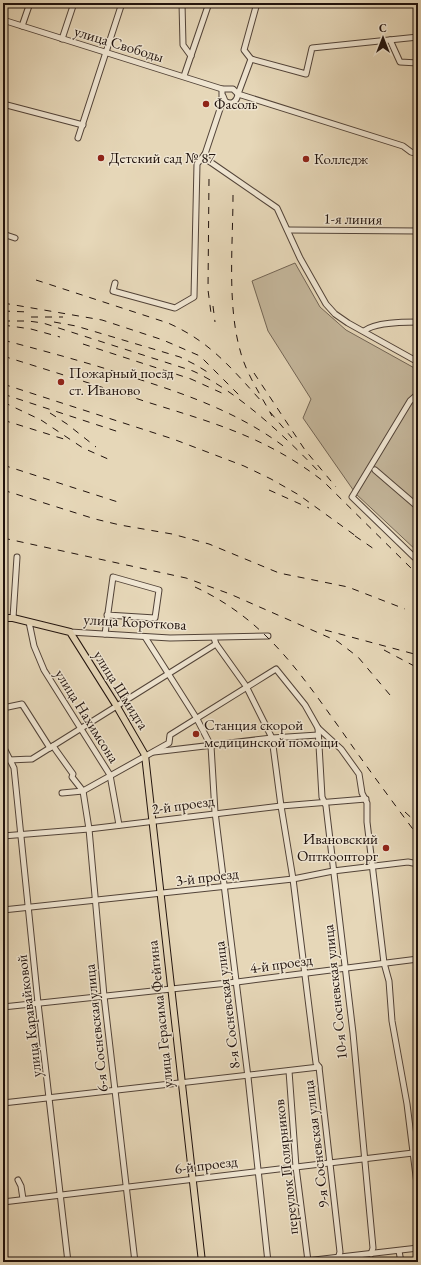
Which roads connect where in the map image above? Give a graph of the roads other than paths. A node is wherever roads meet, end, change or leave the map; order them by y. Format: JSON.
{"nodes":[{"id":1,"x":30,"y":3,"type":"edge"},
{"id":2,"x":74,"y":3,"type":"edge"},
{"id":3,"x":122,"y":3,"type":"edge"},
{"id":4,"x":182,"y":3,"type":"edge"},
{"id":5,"x":209,"y":3,"type":"edge"},
{"id":6,"x":257,"y":3,"type":"edge"},
{"id":7,"x":3,"y":20,"type":"edge"},
{"id":8,"x":22,"y":26,"type":"junction"},
{"id":9,"x":418,"y":37,"type":"edge"},
{"id":10,"x":62,"y":38,"type":"junction"},
{"id":11,"x":390,"y":40,"type":"junction"},
{"id":12,"x":106,"y":53,"type":"junction"},
{"id":13,"x":191,"y":56,"type":"junction"},
{"id":14,"x":251,"y":59,"type":"junction"},
{"id":15,"x":418,"y":63,"type":"edge"},
{"id":16,"x":184,"y":76,"type":"junction"},
{"id":17,"x":225,"y":89,"type":"junction"},
{"id":18,"x":238,"y":94,"type":"junction"},
{"id":19,"x":223,"y":96,"type":"junction"},
{"id":20,"x":3,"y":104,"type":"edge"},
{"id":21,"x":83,"y":125,"type":"junction"},
{"id":22,"x":78,"y":138,"type":"dead end"},
{"id":23,"x":418,"y":153,"type":"edge"},
{"id":24,"x":205,"y":154,"type":"junction"},
{"id":25,"x":288,"y":230,"type":"junction"},
{"id":26,"x":418,"y":231,"type":"edge"},
{"id":27,"x":3,"y":234,"type":"edge"},
{"id":28,"x":15,"y":238,"type":"dead end"},
{"id":29,"x":115,"y":283,"type":"dead end"},
{"id":30,"x":418,"y":322,"type":"edge"},
{"id":31,"x":364,"y":332,"type":"junction"},
{"id":32,"x":418,"y":362,"type":"edge"},
{"id":33,"x":418,"y":394,"type":"edge"},
{"id":34,"x":375,"y":470,"type":"dead end"},
{"id":35,"x":418,"y":507,"type":"edge"},
{"id":36,"x":17,"y":557,"type":"dead end"},
{"id":37,"x":414,"y":557,"type":"dead end"},
{"id":38,"x":108,"y":616,"type":"junction"},
{"id":39,"x":3,"y":618,"type":"edge"},
{"id":40,"x":13,"y":618,"type":"junction"},
{"id":41,"x":29,"y":622,"type":"junction"},
{"id":42,"x":70,"y":632,"type":"junction"},
{"id":43,"x":105,"y":634,"type":"junction"},
{"id":44,"x":145,"y":636,"type":"junction"},
{"id":45,"x":268,"y":636,"type":"dead end"},
{"id":46,"x":214,"y":638,"type":"junction"},
{"id":47,"x":216,"y":644,"type":"junction"},
{"id":48,"x":168,"y":674,"type":"junction"},
{"id":49,"x":246,"y":686,"type":"junction"},
{"id":50,"x":116,"y":705,"type":"junction"},
{"id":51,"x":3,"y":708,"type":"edge"},
{"id":52,"x":197,"y":719,"type":"junction"},
{"id":53,"x":81,"y":728,"type":"junction"},
{"id":54,"x":318,"y":728,"type":"junction"},
{"id":55,"x":318,"y":735,"type":"junction"},
{"id":56,"x":272,"y":738,"type":"junction"},
{"id":57,"x":3,"y":746,"type":"edge"},
{"id":58,"x":211,"y":746,"type":"junction"},
{"id":59,"x":52,"y":747,"type":"junction"},
{"id":60,"x":147,"y":754,"type":"junction"},
{"id":61,"x":7,"y":758,"type":"edge"},
{"id":62,"x":147,"y":762,"type":"joint"},
{"id":63,"x":110,"y":775,"type":"junction"},
{"id":64,"x":83,"y":791,"type":"junction"},
{"id":65,"x":62,"y":794,"type":"dead end"},
{"id":66,"x":365,"y":800,"type":"junction"},
{"id":67,"x":324,"y":802,"type":"junction"},
{"id":68,"x":281,"y":806,"type":"junction"},
{"id":69,"x":215,"y":812,"type":"junction"},
{"id":70,"x":152,"y":821,"type":"junction"},
{"id":71,"x":119,"y":825,"type":"junction"},
{"id":72,"x":89,"y":829,"type":"junction"},
{"id":73,"x":20,"y":834,"type":"junction"},
{"id":74,"x":3,"y":836,"type":"edge"},
{"id":75,"x":416,"y":864,"type":"edge"},
{"id":76,"x":372,"y":867,"type":"junction"},
{"id":77,"x":333,"y":872,"type":"junction"},
{"id":78,"x":293,"y":879,"type":"junction"},
{"id":79,"x":225,"y":887,"type":"junction"},
{"id":80,"x":160,"y":894,"type":"junction"},
{"id":81,"x":95,"y":902,"type":"junction"},
{"id":82,"x":29,"y":907,"type":"junction"},
{"id":83,"x":3,"y":910,"type":"edge"},
{"id":84,"x":418,"y":959,"type":"edge"},
{"id":85,"x":384,"y":963,"type":"junction"},
{"id":86,"x":345,"y":968,"type":"junction"},
{"id":87,"x":305,"y":972,"type":"junction"},
{"id":88,"x":236,"y":982,"type":"junction"},
{"id":89,"x":171,"y":988,"type":"junction"},
{"id":90,"x":104,"y":996,"type":"junction"},
{"id":91,"x":38,"y":1003,"type":"junction"},
{"id":92,"x":3,"y":1007,"type":"edge"},
{"id":93,"x":319,"y":1067,"type":"junction"},
{"id":94,"x":289,"y":1071,"type":"junction"},
{"id":95,"x":248,"y":1077,"type":"junction"},
{"id":96,"x":181,"y":1084,"type":"junction"},
{"id":97,"x":114,"y":1091,"type":"junction"},
{"id":98,"x":50,"y":1097,"type":"junction"},
{"id":99,"x":3,"y":1103,"type":"edge"},
{"id":100,"x":413,"y":1152,"type":"junction"},
{"id":101,"x":363,"y":1158,"type":"junction"},
{"id":102,"x":330,"y":1163,"type":"junction"},
{"id":103,"x":296,"y":1167,"type":"junction"},
{"id":104,"x":259,"y":1170,"type":"junction"},
{"id":105,"x":191,"y":1178,"type":"junction"},
{"id":106,"x":18,"y":1180,"type":"dead end"},
{"id":107,"x":125,"y":1187,"type":"junction"},
{"id":108,"x":418,"y":1192,"type":"edge"},
{"id":109,"x":62,"y":1195,"type":"junction"},
{"id":110,"x":23,"y":1200,"type":"junction"},
{"id":111,"x":3,"y":1202,"type":"edge"},
{"id":112,"x":418,"y":1248,"type":"edge"},
{"id":113,"x":399,"y":1251,"type":"junction"},
{"id":114,"x":372,"y":1254,"type":"junction"},
{"id":115,"x":338,"y":1260,"type":"edge"},
{"id":116,"x":308,"y":1261,"type":"junction"},
{"id":117,"x":68,"y":1262,"type":"edge"},
{"id":118,"x":136,"y":1262,"type":"edge"},
{"id":119,"x":202,"y":1262,"type":"edge"},
{"id":120,"x":268,"y":1262,"type":"edge"},
{"id":121,"x":297,"y":1262,"type":"edge"},
{"id":122,"x":401,"y":1262,"type":"edge"}],
"edges":[{"from":1,"to":8,"type":"street"},
{"from":2,"to":10,"type":"street"},
{"from":3,"to":12,"type":"street"},
{"from":4,"to":13,"type":"street"},
{"from":5,"to":13,"type":"street"},
{"from":6,"to":14,"type":"street"},
{"from":7,"to":8,"type":"street","name":"улица Свободы"},
{"from":8,"to":10,"type":"street","name":"улица Свободы"},
{"from":9,"to":11,"type":"street"},
{"from":10,"to":12,"type":"street","name":"улица Свободы"},
{"from":11,"to":14,"type":"street"},
{"from":11,"to":15,"type":"street"},
{"from":12,"to":16,"type":"street","name":"улица Свободы"},
{"from":12,"to":21,"type":"street"},
{"from":13,"to":16,"type":"street"},
{"from":14,"to":18,"type":"street"},
{"from":16,"to":17,"type":"street","name":"улица Свободы"},
{"from":17,"to":18,"type":"street"},
{"from":17,"to":19,"type":"street"},
{"from":18,"to":19,"type":"street"},
{"from":18,"to":23,"type":"street"},
{"from":19,"to":24,"type":"street"},
{"from":20,"to":21,"type":"street"},
{"from":21,"to":22,"type":"street"},
{"from":24,"to":25,"type":"street"},
{"from":24,"to":29,"type":"street"},
{"from":25,"to":26,"type":"street","name":"1-я линия"},
{"from":25,"to":31,"type":"street"},
{"from":27,"to":28,"type":"street"},
{"from":30,"to":31,"type":"street"},
{"from":31,"to":32,"type":"street"},
{"from":33,"to":37,"type":"street"},
{"from":34,"to":35,"type":"street"},
{"from":36,"to":40,"type":"street"},
{"from":38,"to":38,"type":"street"},
{"from":38,"to":43,"type":"street"},
{"from":39,"to":40,"type":"main road","name":"улица Короткова"},
{"from":40,"to":41,"type":"main road","name":"улица Короткова"},
{"from":41,"to":42,"type":"main road","name":"улица Короткова"},
{"from":41,"to":53,"type":"street","name":"улица Нахимсона"},
{"from":42,"to":43,"type":"street","name":"улица Короткова"},
{"from":42,"to":50,"type":"main road","name":"улица Шмидта"},
{"from":43,"to":44,"type":"street","name":"улица Короткова"},
{"from":44,"to":46,"type":"street","name":"улица Короткова"},
{"from":44,"to":48,"type":"street"},
{"from":45,"to":46,"type":"street","name":"улица Короткова"},
{"from":46,"to":47,"type":"street","name":"9-я Сосневская улица"},
{"from":47,"to":48,"type":"street"},
{"from":47,"to":49,"type":"street","name":"9-я Сосневская улица"},
{"from":48,"to":50,"type":"street"},
{"from":48,"to":52,"type":"street"},
{"from":49,"to":52,"type":"street"},
{"from":49,"to":54,"type":"street"},
{"from":49,"to":56,"type":"street","name":"9-я Сосневская улица"},
{"from":50,"to":53,"type":"street"},
{"from":50,"to":60,"type":"main road","name":"улица Шмидта"},
{"from":51,"to":59,"type":"street"},
{"from":52,"to":58,"type":"street"},
{"from":52,"to":60,"type":"street"},
{"from":53,"to":59,"type":"street"},
{"from":53,"to":63,"type":"street","name":"улица Нахимсона"},
{"from":54,"to":55,"type":"street","name":"10-я Сосневская улица"},
{"from":54,"to":66,"type":"street"},
{"from":55,"to":56,"type":"street"},
{"from":55,"to":67,"type":"street","name":"10-я Сосневская улица"},
{"from":56,"to":58,"type":"street"},
{"from":56,"to":68,"type":"street","name":"9-я Сосневская улица"},
{"from":57,"to":61,"type":"street","name":"улица Каравайковой"},
{"from":58,"to":60,"type":"street"},
{"from":58,"to":69,"type":"street","name":"8-я Сосневская улица"},
{"from":59,"to":61,"type":"street"},
{"from":59,"to":64,"type":"street"},
{"from":60,"to":62,"type":"main road","name":"улица Шмидта"},
{"from":60,"to":63,"type":"street"},
{"from":61,"to":73,"type":"street","name":"улица Каравайковой"},
{"from":62,"to":70,"type":"main road","name":"улица Герасима Фейгина"},
{"from":63,"to":64,"type":"street"},
{"from":63,"to":71,"type":"street","name":"улица Нахимсона"},
{"from":64,"to":65,"type":"street"},
{"from":64,"to":72,"type":"street","name":"6-я Сосневская улица"},
{"from":66,"to":67,"type":"street","name":"2-й проезд"},
{"from":66,"to":76,"type":"street"},
{"from":67,"to":68,"type":"street","name":"2-й проезд"},
{"from":67,"to":77,"type":"street","name":"10-я Сосневская улица"},
{"from":68,"to":69,"type":"street","name":"2-й проезд"},
{"from":68,"to":78,"type":"street","name":"9-я Сосневская улица"},
{"from":69,"to":70,"type":"street","name":"2-й проезд"},
{"from":69,"to":79,"type":"street","name":"8-я Сосневская улица"},
{"from":70,"to":71,"type":"street","name":"2-й проезд"},
{"from":70,"to":80,"type":"main road","name":"улица Герасима Фейгина"},
{"from":71,"to":72,"type":"street","name":"2-й проезд"},
{"from":72,"to":73,"type":"street","name":"2-й проезд"},
{"from":72,"to":81,"type":"street","name":"6-я Сосневская улица"},
{"from":73,"to":74,"type":"street","name":"2-й проезд"},
{"from":73,"to":82,"type":"street","name":"улица Каравайковой"},
{"from":75,"to":76,"type":"street","name":"3-й проезд"},
{"from":76,"to":77,"type":"street","name":"3-й проезд"},
{"from":76,"to":85,"type":"street"},
{"from":77,"to":78,"type":"street","name":"3-й проезд"},
{"from":77,"to":86,"type":"street","name":"10-я Сосневская улица"},
{"from":78,"to":79,"type":"street","name":"3-й проезд"},
{"from":78,"to":87,"type":"street","name":"9-я Сосневская улица"},
{"from":79,"to":80,"type":"street","name":"3-й проезд"},
{"from":79,"to":88,"type":"street","name":"8-я Сосневская улица"},
{"from":80,"to":81,"type":"street","name":"3-й проезд"},
{"from":80,"to":89,"type":"main road","name":"улица Герасима Фейгина"},
{"from":81,"to":82,"type":"street","name":"3-й проезд"},
{"from":81,"to":90,"type":"street","name":"6-я Сосневская улица"},
{"from":82,"to":83,"type":"street","name":"3-й проезд"},
{"from":82,"to":91,"type":"street","name":"улица Каравайковой"},
{"from":84,"to":85,"type":"street","name":"4-й проезд"},
{"from":85,"to":86,"type":"street","name":"4-й проезд"},
{"from":85,"to":100,"type":"street"},
{"from":86,"to":87,"type":"street","name":"4-й проезд"},
{"from":86,"to":101,"type":"street","name":"10-я Сосневская улица"},
{"from":87,"to":88,"type":"street","name":"4-й проезд"},
{"from":87,"to":93,"type":"street","name":"9-я Сосневская улица"},
{"from":88,"to":89,"type":"street","name":"4-й проезд"},
{"from":88,"to":95,"type":"street","name":"8-я Сосневская улица"},
{"from":89,"to":90,"type":"street","name":"4-й проезд"},
{"from":89,"to":96,"type":"main road","name":"улица Герасима Фейгина"},
{"from":90,"to":91,"type":"street","name":"4-й проезд"},
{"from":90,"to":97,"type":"street","name":"6-я Сосневская улица"},
{"from":91,"to":92,"type":"street","name":"4-й проезд"},
{"from":91,"to":98,"type":"street","name":"улица Каравайковой"},
{"from":93,"to":94,"type":"street"},
{"from":93,"to":102,"type":"street","name":"9-я Сосневская улица"},
{"from":94,"to":95,"type":"street"},
{"from":94,"to":103,"type":"street","name":"переулок Полярников"},
{"from":95,"to":96,"type":"street"},
{"from":95,"to":104,"type":"street","name":"8-я Сосневская улица"},
{"from":96,"to":97,"type":"street"},
{"from":96,"to":105,"type":"main road","name":"улица Герасима Фейгина"},
{"from":97,"to":98,"type":"street"},
{"from":97,"to":107,"type":"street","name":"6-я Сосневская улица"},
{"from":98,"to":99,"type":"street"},
{"from":98,"to":109,"type":"street","name":"улица Каравайковой"},
{"from":100,"to":101,"type":"street","name":"6-й проезд"},
{"from":100,"to":108,"type":"street"},
{"from":101,"to":102,"type":"street","name":"6-й проезд"},
{"from":101,"to":114,"type":"street","name":"10-я Сосневская улица"},
{"from":102,"to":103,"type":"street","name":"6-й проезд"},
{"from":102,"to":115,"type":"street","name":"9-я Сосневская улица"},
{"from":103,"to":104,"type":"street","name":"6-й проезд"},
{"from":103,"to":116,"type":"street","name":"переулок Полярников"},
{"from":104,"to":105,"type":"street","name":"6-й проезд"},
{"from":104,"to":120,"type":"street","name":"8-я Сосневская улица"},
{"from":105,"to":107,"type":"street","name":"6-й проезд"},
{"from":105,"to":119,"type":"main road","name":"улица Герасима Фейгина"},
{"from":106,"to":110,"type":"street"},
{"from":107,"to":109,"type":"street","name":"6-й проезд"},
{"from":107,"to":118,"type":"street","name":"6-я Сосневская улица"},
{"from":109,"to":110,"type":"street","name":"6-й проезд"},
{"from":109,"to":117,"type":"street","name":"улица Каравайковой"},
{"from":110,"to":111,"type":"street","name":"6-й проезд"},
{"from":112,"to":113,"type":"street"},
{"from":113,"to":114,"type":"street"},
{"from":113,"to":122,"type":"street"},
{"from":114,"to":115,"type":"street"},
{"from":115,"to":116,"type":"street"},
{"from":116,"to":121,"type":"street"}]}
